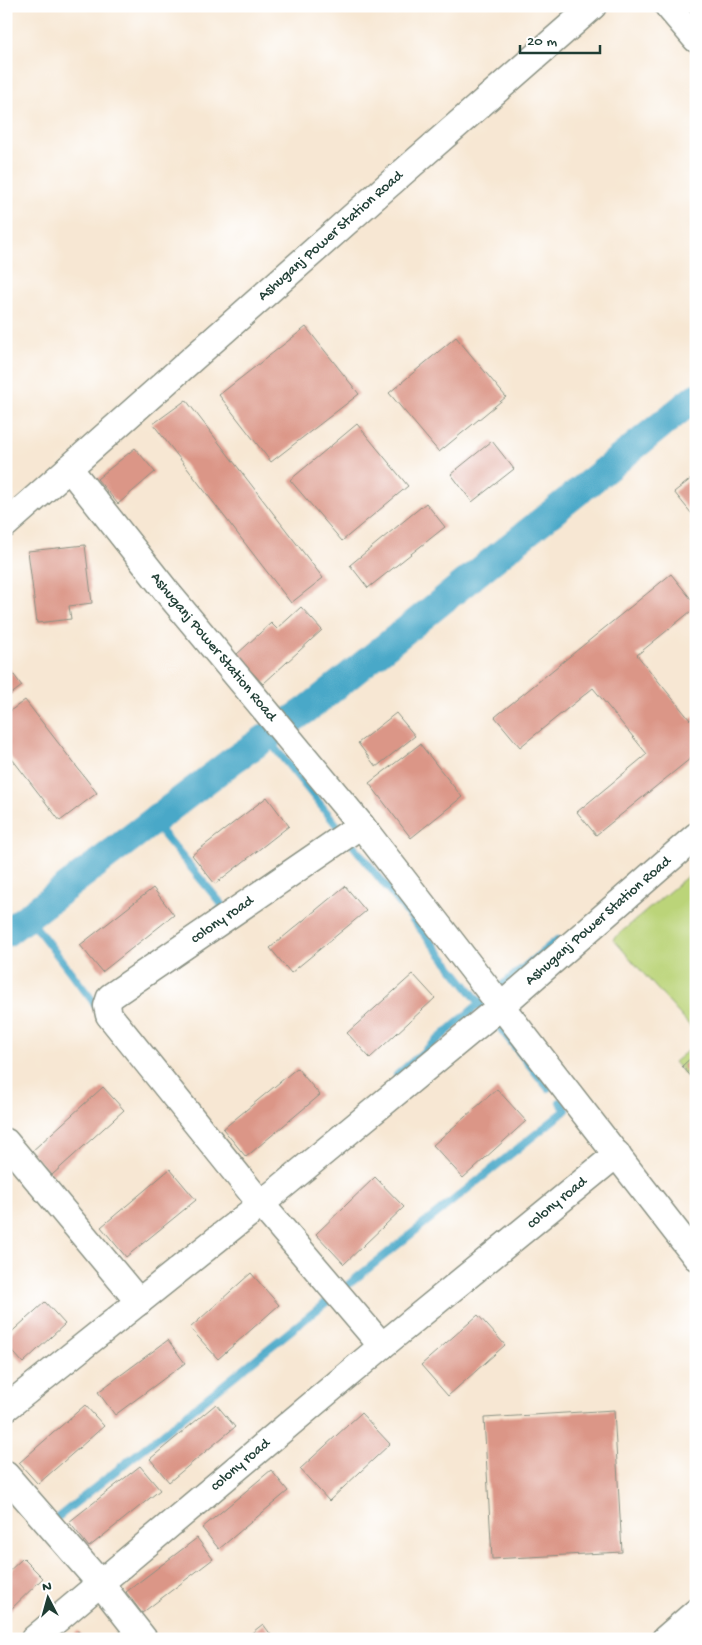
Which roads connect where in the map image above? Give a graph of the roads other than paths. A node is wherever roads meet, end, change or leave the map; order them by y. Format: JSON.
{"nodes":[{"id":1,"x":593,"y":6,"type":"edge"},
{"id":2,"x":668,"y":6,"type":"edge"},
{"id":3,"x":696,"y":39,"type":"edge"},
{"id":4,"x":69,"y":468,"type":"junction"},
{"id":5,"x":6,"y":524,"type":"edge"},
{"id":6,"x":361,"y":825,"type":"junction"},
{"id":7,"x":696,"y":836,"type":"edge"},
{"id":8,"x":501,"y":1006,"type":"junction"},
{"id":9,"x":6,"y":1142,"type":"edge"},
{"id":10,"x":617,"y":1154,"type":"junction"},
{"id":11,"x":261,"y":1204,"type":"junction"},
{"id":12,"x":696,"y":1257,"type":"edge"},
{"id":13,"x":139,"y":1302,"type":"junction"},
{"id":14,"x":382,"y":1346,"type":"junction"},
{"id":15,"x":6,"y":1408,"type":"edge"},
{"id":16,"x":6,"y":1475,"type":"edge"},
{"id":17,"x":100,"y":1583,"type":"junction"},
{"id":18,"x":696,"y":1612,"type":"edge"},
{"id":19,"x":34,"y":1639,"type":"edge"},
{"id":20,"x":144,"y":1639,"type":"edge"},
{"id":21,"x":665,"y":1639,"type":"edge"}],
"edges":[{"from":1,"to":4,"type":"street","name":"Ashuganj Power Station Road"},
{"from":2,"to":3,"type":"street"},
{"from":4,"to":5,"type":"street","name":"Ashuganj Power Station Road"},
{"from":4,"to":6,"type":"street","name":"Ashuganj Power Station Road"},
{"from":6,"to":8,"type":"street"},
{"from":6,"to":11,"type":"street","name":"colony road"},
{"from":7,"to":8,"type":"street","name":"Ashuganj Power Station Road"},
{"from":8,"to":10,"type":"street"},
{"from":8,"to":11,"type":"street"},
{"from":9,"to":13,"type":"street"},
{"from":10,"to":12,"type":"street"},
{"from":10,"to":14,"type":"street","name":"colony road"},
{"from":11,"to":13,"type":"street"},
{"from":11,"to":14,"type":"street","name":"colony road"},
{"from":13,"to":15,"type":"street"},
{"from":14,"to":17,"type":"street","name":"colony road"},
{"from":16,"to":17,"type":"street"},
{"from":17,"to":19,"type":"street","name":"colony road"},
{"from":17,"to":20,"type":"street"},
{"from":18,"to":21,"type":"street"}]}
